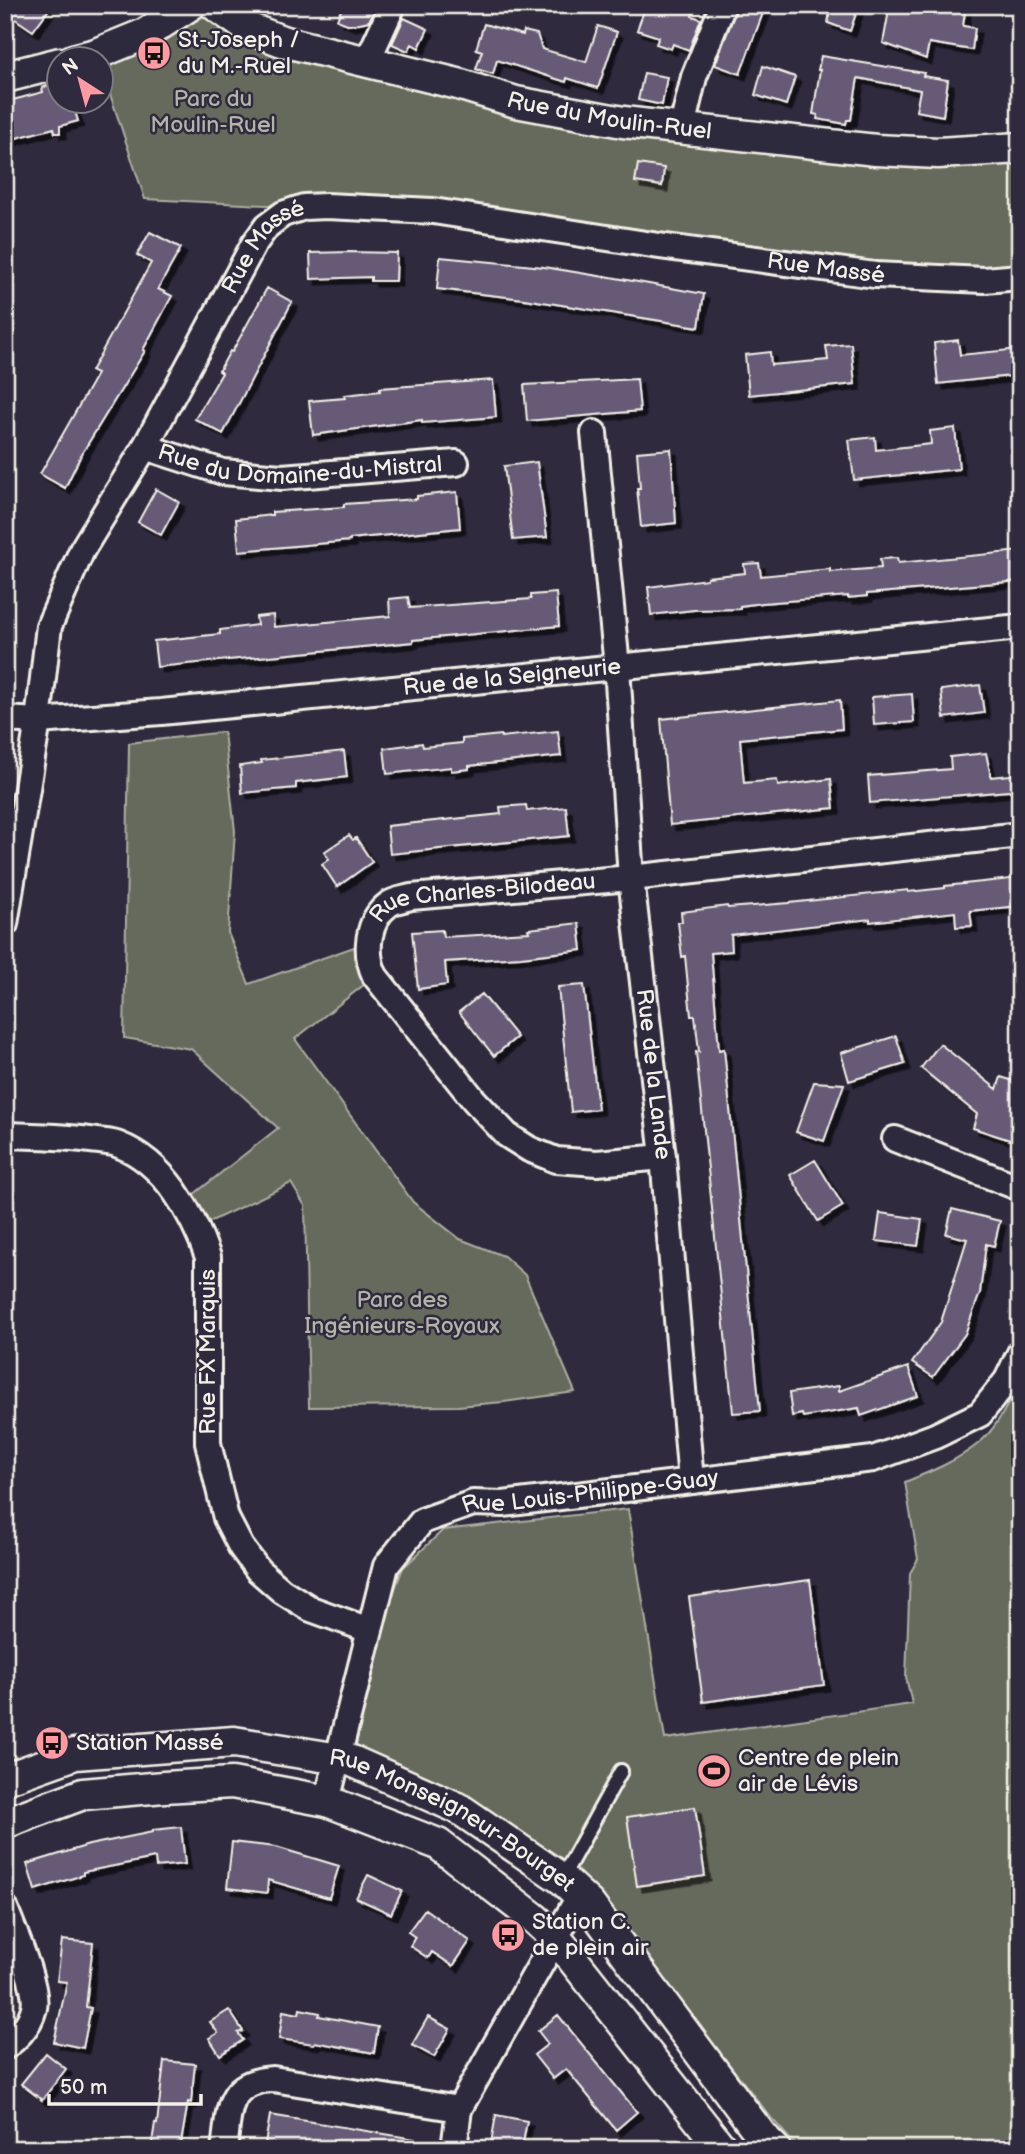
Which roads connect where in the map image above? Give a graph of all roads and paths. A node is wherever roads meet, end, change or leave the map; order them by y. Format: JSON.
{"nodes":[{"id":1,"x":190,"y":5,"type":"edge"},
{"id":2,"x":215,"y":5,"type":"edge"},
{"id":3,"x":393,"y":5,"type":"edge"},
{"id":4,"x":723,"y":5,"type":"edge"},
{"id":5,"x":116,"y":46,"type":"edge"},
{"id":6,"x":367,"y":62,"type":"junction"},
{"id":7,"x":46,"y":65,"type":"edge"},
{"id":8,"x":10,"y":71,"type":"edge"},
{"id":9,"x":682,"y":127,"type":"junction"},
{"id":10,"x":1020,"y":148,"type":"edge"},
{"id":11,"x":1020,"y":277,"type":"edge"},
{"id":12,"x":594,"y":433,"type":"dead end"},
{"id":13,"x":145,"y":447,"type":"junction"},
{"id":14,"x":456,"y":463,"type":"dead end"},
{"id":15,"x":1020,"y":627,"type":"edge"},
{"id":16,"x":617,"y":667,"type":"junction"},
{"id":17,"x":5,"y":719,"type":"edge"},
{"id":18,"x":38,"y":720,"type":"junction"},
{"id":19,"x":1020,"y":835,"type":"edge"},
{"id":20,"x":631,"y":878,"type":"junction"},
{"id":21,"x":5,"y":924,"type":"edge"},
{"id":22,"x":5,"y":1135,"type":"edge"},
{"id":23,"x":895,"y":1139,"type":"dead end"},
{"id":24,"x":663,"y":1157,"type":"junction"},
{"id":25,"x":1020,"y":1188,"type":"edge"},
{"id":26,"x":1020,"y":1353,"type":"edge"},
{"id":27,"x":691,"y":1481,"type":"junction"},
{"id":28,"x":369,"y":1630,"type":"junction"},
{"id":29,"x":338,"y":1758,"type":"junction"},
{"id":30,"x":621,"y":1771,"type":"dead end"},
{"id":31,"x":5,"y":1780,"type":"edge"},
{"id":32,"x":327,"y":1801,"type":"junction"},
{"id":33,"x":5,"y":1823,"type":"edge"},
{"id":34,"x":571,"y":1887,"type":"junction"},
{"id":35,"x":5,"y":1908,"type":"edge"},
{"id":36,"x":556,"y":1938,"type":"junction"},
{"id":37,"x":5,"y":2047,"type":"edge"},
{"id":38,"x":459,"y":2109,"type":"junction"},
{"id":39,"x":763,"y":2144,"type":"edge"},
{"id":40,"x":224,"y":2149,"type":"edge"},
{"id":41,"x":454,"y":2149,"type":"edge"},
{"id":42,"x":722,"y":2149,"type":"edge"}],
"edges":[{"from":1,"to":5,"type":"street"},
{"from":2,"to":6,"type":"street","name":"Rue du Moulin-Ruel"},
{"from":3,"to":6,"type":"street"},
{"from":4,"to":9,"type":"street"},
{"from":6,"to":9,"type":"street","name":"Rue du Moulin-Ruel"},
{"from":7,"to":8,"type":"street"},
{"from":9,"to":10,"type":"street","name":"Rue du Moulin-Ruel"},
{"from":11,"to":13,"type":"street","name":"Rue Massé"},
{"from":12,"to":16,"type":"street","name":"Rue de la Lande"},
{"from":13,"to":14,"type":"street","name":"Rue du Domaine-du-Mistral"},
{"from":13,"to":18,"type":"street","name":"Rue Massé"},
{"from":15,"to":16,"type":"street","name":"Rue de la Seigneurie"},
{"from":16,"to":18,"type":"street","name":"Rue de la Seigneurie"},
{"from":16,"to":20,"type":"street","name":"Rue de la Lande"},
{"from":17,"to":18,"type":"street","name":"Rue de la Seigneurie"},
{"from":18,"to":21,"type":"street","name":"Rue Massé"},
{"from":19,"to":20,"type":"street","name":"Rue Charles-Bilodeau"},
{"from":20,"to":24,"type":"street","name":"Rue de la Lande"},
{"from":20,"to":24,"type":"street","name":"Rue Charles-Bilodeau"},
{"from":22,"to":28,"type":"street","name":"Rue FX Marquis"},
{"from":23,"to":25,"type":"street"},
{"from":24,"to":27,"type":"street","name":"Rue de la Lande"},
{"from":26,"to":27,"type":"street","name":"Rue Louis-Philippe-Guay"},
{"from":27,"to":28,"type":"street","name":"Rue Louis-Philippe-Guay"},
{"from":28,"to":29,"type":"street","name":"Rue Louis-Philippe-Guay"},
{"from":29,"to":31,"type":"street","name":"Rue Monseigneur-Bourget"},
{"from":29,"to":32,"type":"street","name":"Rue Louis-Philippe-Guay"},
{"from":29,"to":34,"type":"street","name":"Rue Monseigneur-Bourget"},
{"from":30,"to":34,"type":"lane"},
{"from":32,"to":33,"type":"street","name":"Rue Monseigneur-Bourget"},
{"from":32,"to":36,"type":"street","name":"Rue Monseigneur-Bourget"},
{"from":34,"to":36,"type":"street"},
{"from":34,"to":39,"type":"street","name":"Rue Monseigneur-Bourget"},
{"from":35,"to":37,"type":"street"},
{"from":36,"to":38,"type":"street"},
{"from":36,"to":42,"type":"street","name":"Rue Monseigneur-Bourget"},
{"from":38,"to":40,"type":"street"},
{"from":38,"to":41,"type":"street"}]}
